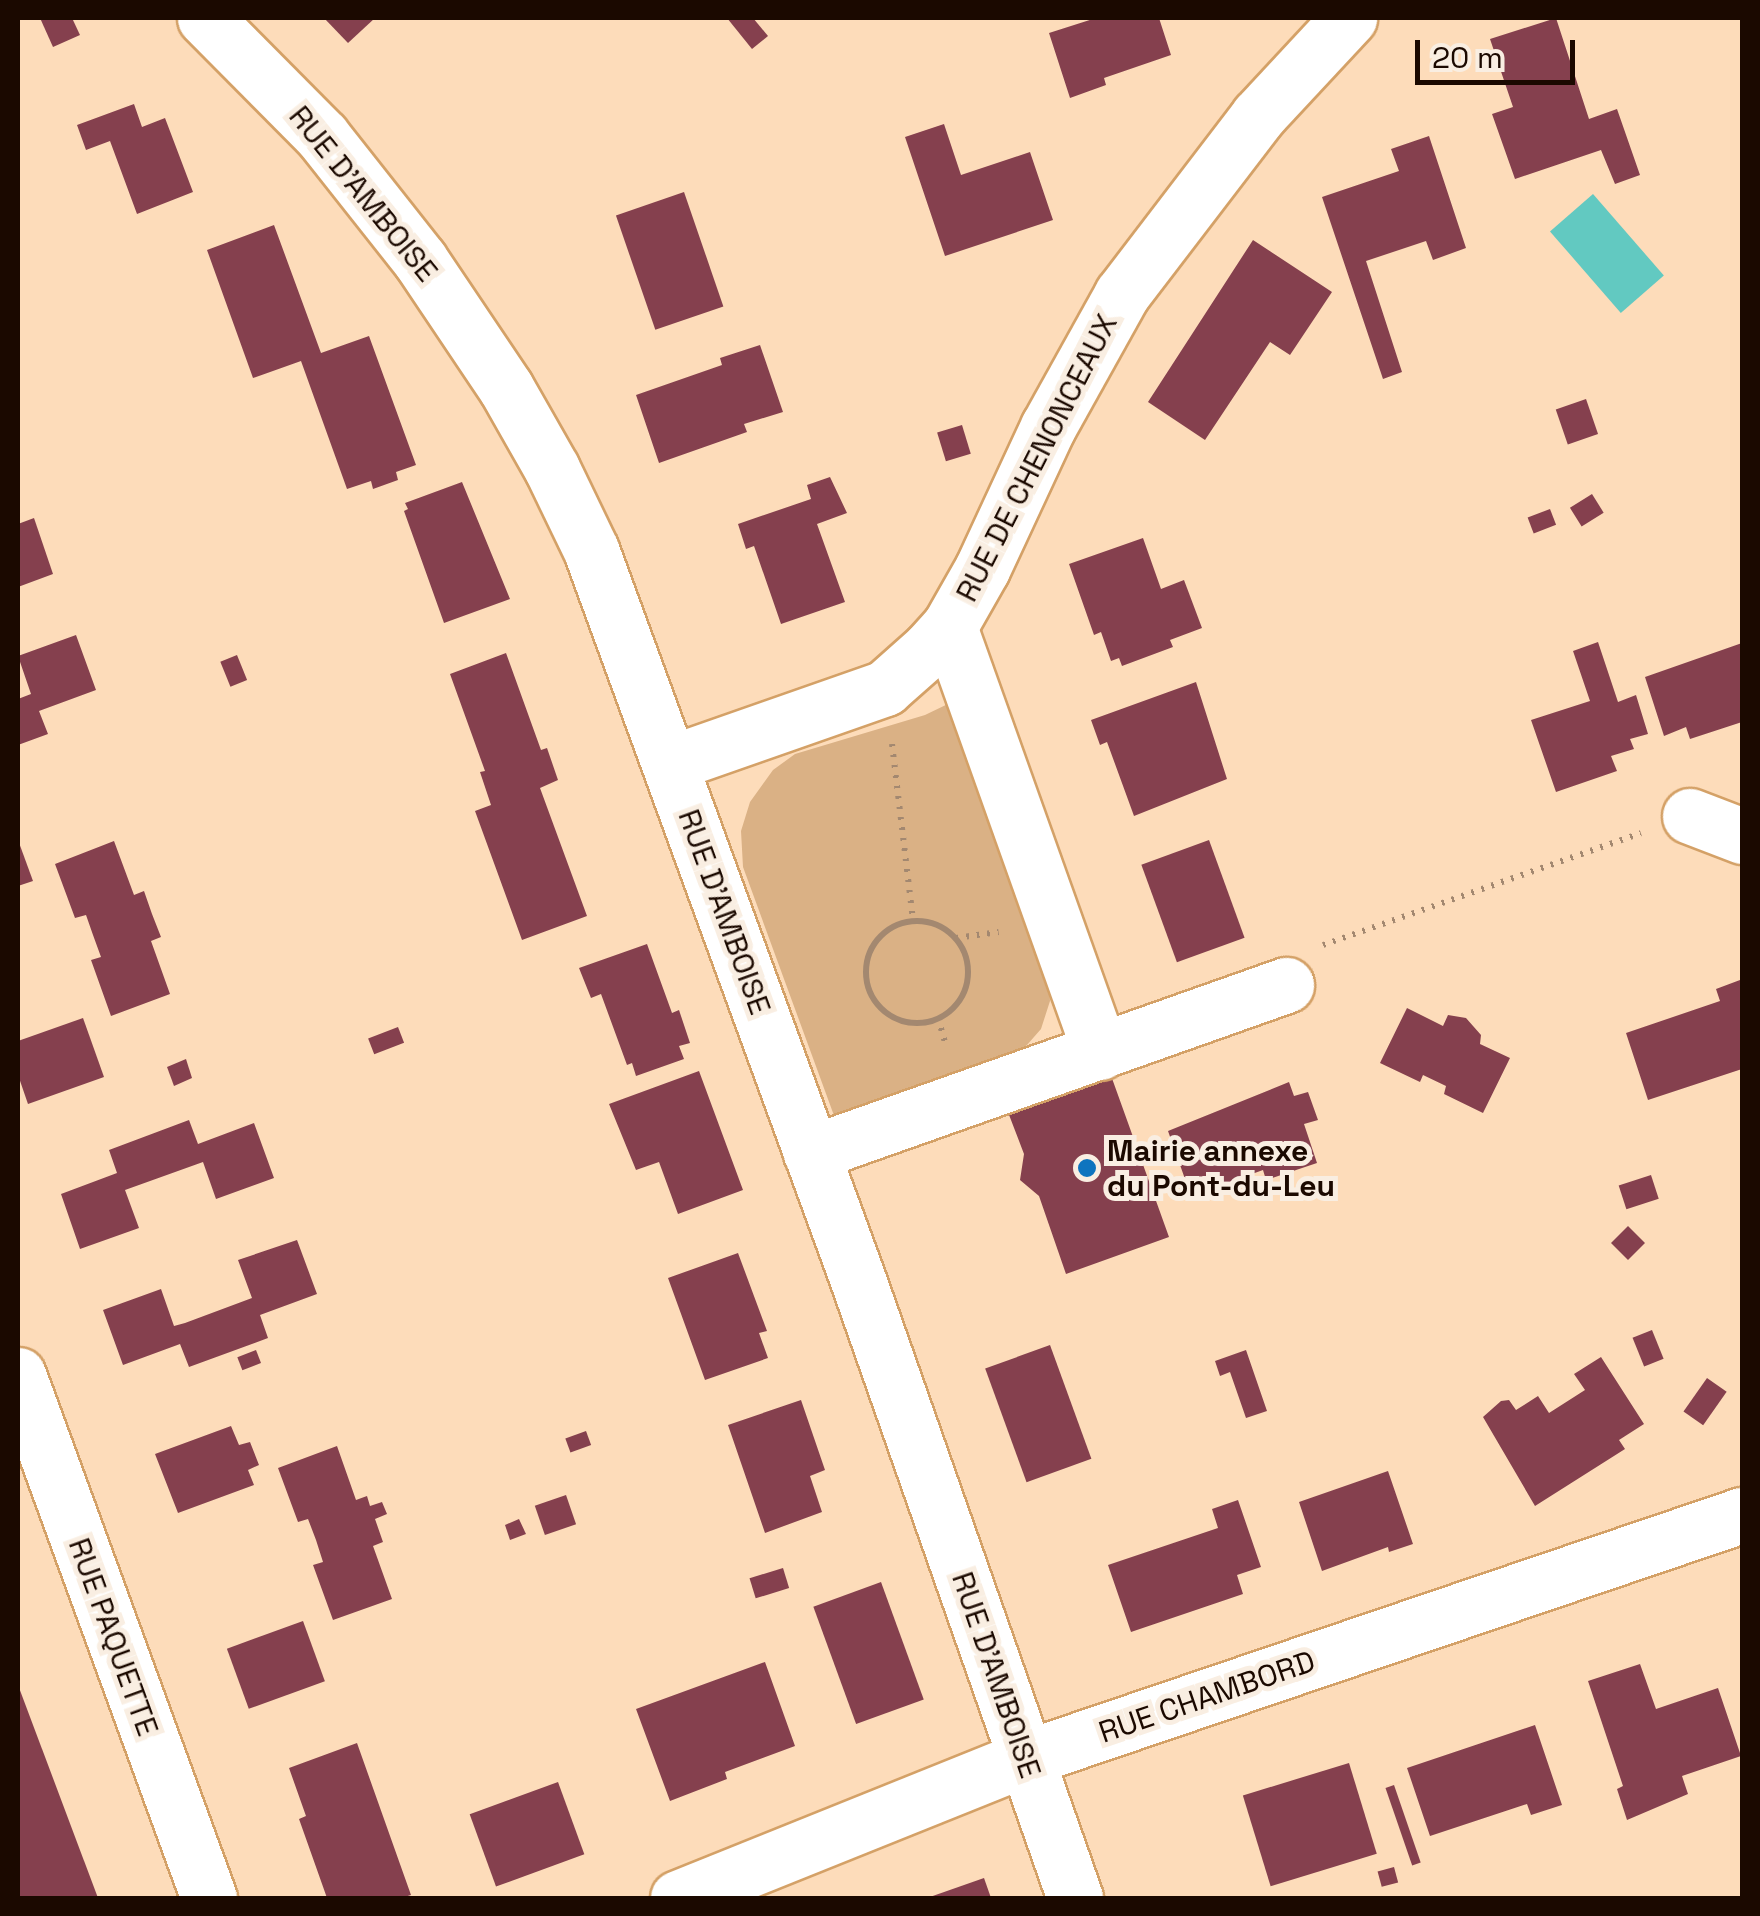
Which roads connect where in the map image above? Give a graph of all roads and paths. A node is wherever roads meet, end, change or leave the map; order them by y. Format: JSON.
{"nodes":[{"id":1,"x":205,"y":18,"type":"edge"},
{"id":2,"x":1349,"y":18,"type":"edge"},
{"id":3,"x":949,"y":626,"type":"junction"},
{"id":4,"x":885,"y":688,"type":"junction"},
{"id":5,"x":671,"y":762,"type":"junction"},
{"id":6,"x":1690,"y":816,"type":"joint"},
{"id":7,"x":1742,"y":836,"type":"edge"},
{"id":8,"x":913,"y":921,"type":"junction"},
{"id":9,"x":1286,"y":985,"type":"joint"},
{"id":10,"x":1100,"y":1052,"type":"junction"},
{"id":11,"x":811,"y":1153,"type":"junction"},
{"id":12,"x":18,"y":1375,"type":"edge"},
{"id":13,"x":34,"y":1469,"type":"edge"},
{"id":14,"x":1742,"y":1516,"type":"edge"},
{"id":15,"x":1026,"y":1758,"type":"junction"},
{"id":16,"x":208,"y":1898,"type":"edge"},
{"id":17,"x":678,"y":1898,"type":"edge"},
{"id":18,"x":1076,"y":1898,"type":"edge"}],
"edges":[{"from":1,"to":5,"type":"street","name":"RUE D'AMBOISE"},
{"from":2,"to":3,"type":"street","name":"RUE DE CHENONCEAUX"},
{"from":3,"to":4,"type":"street","name":"RUE DE CHENONCEAUX"},
{"from":3,"to":10,"type":"street","name":"RUE DE CHENONCEAUX"},
{"from":4,"to":5,"type":"street","name":"RUE DE CHENONCEAUX"},
{"from":4,"to":8,"type":"path"},
{"from":5,"to":11,"type":"street","name":"RUE D'AMBOISE"},
{"from":6,"to":7,"type":"street"},
{"from":6,"to":9,"type":"path"},
{"from":8,"to":8,"type":"path"},
{"from":9,"to":10,"type":"street"},
{"from":10,"to":11,"type":"street"},
{"from":11,"to":15,"type":"street","name":"RUE D'AMBOISE"},
{"from":12,"to":13,"type":"street","name":"RUE PAQUETTE"},
{"from":13,"to":16,"type":"street","name":"RUE PAQUETTE"},
{"from":14,"to":15,"type":"street","name":"RUE CHAMBORD"},
{"from":15,"to":17,"type":"street","name":"RUE CHAMBORD"},
{"from":15,"to":18,"type":"street","name":"RUE D'AMBOISE"}]}
